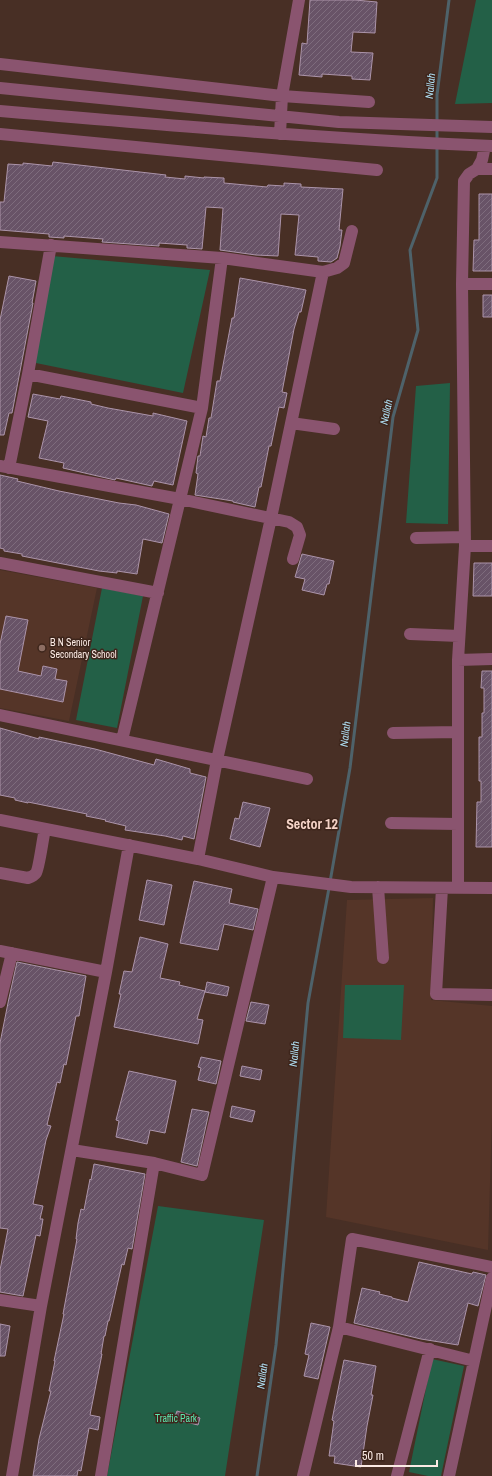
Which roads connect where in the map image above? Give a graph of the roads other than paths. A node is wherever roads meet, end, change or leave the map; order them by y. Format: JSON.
{"nodes":[{"id":1,"x":299,"y":0,"type":"edge"},
{"id":2,"x":0,"y":64,"type":"edge"},
{"id":3,"x":0,"y":88,"type":"edge"},
{"id":4,"x":282,"y":96,"type":"junction"},
{"id":5,"x":369,"y":102,"type":"dead end"},
{"id":6,"x":0,"y":111,"type":"edge"},
{"id":7,"x":281,"y":116,"type":"junction"},
{"id":8,"x":492,"y":127,"type":"edge"},
{"id":9,"x":0,"y":134,"type":"edge"},
{"id":10,"x":280,"y":134,"type":"junction"},
{"id":11,"x":488,"y":146,"type":"edge"},
{"id":12,"x":492,"y":168,"type":"edge"},
{"id":13,"x":477,"y":169,"type":"junction"},
{"id":14,"x":377,"y":170,"type":"dead end"},
{"id":15,"x":352,"y":231,"type":"dead end"},
{"id":16,"x":0,"y":242,"type":"edge"},
{"id":17,"x":51,"y":245,"type":"junction"},
{"id":18,"x":222,"y":258,"type":"junction"},
{"id":19,"x":323,"y":272,"type":"junction"},
{"id":20,"x":462,"y":284,"type":"junction"},
{"id":21,"x":492,"y":284,"type":"edge"},
{"id":22,"x":28,"y":374,"type":"junction"},
{"id":23,"x":202,"y":408,"type":"junction"},
{"id":24,"x":291,"y":423,"type":"junction"},
{"id":25,"x":334,"y":429,"type":"dead end"},
{"id":26,"x":5,"y":467,"type":"edge"},
{"id":27,"x":180,"y":499,"type":"junction"},
{"id":28,"x":271,"y":518,"type":"junction"},
{"id":29,"x":416,"y":538,"type":"dead end"},
{"id":30,"x":465,"y":541,"type":"junction"},
{"id":31,"x":492,"y":546,"type":"edge"},
{"id":32,"x":293,"y":559,"type":"dead end"},
{"id":33,"x":0,"y":563,"type":"edge"},
{"id":34,"x":158,"y":593,"type":"junction"},
{"id":35,"x":410,"y":634,"type":"dead end"},
{"id":36,"x":459,"y":636,"type":"junction"},
{"id":37,"x":492,"y":659,"type":"edge"},
{"id":38,"x":458,"y":660,"type":"junction"},
{"id":39,"x":0,"y":715,"type":"edge"},
{"id":40,"x":393,"y":732,"type":"dead end"},
{"id":41,"x":458,"y":732,"type":"junction"},
{"id":42,"x":122,"y":740,"type":"junction"},
{"id":43,"x":216,"y":760,"type":"junction"},
{"id":44,"x":307,"y":779,"type":"dead end"},
{"id":45,"x":0,"y":820,"type":"edge"},
{"id":46,"x":391,"y":823,"type":"dead end"},
{"id":47,"x":458,"y":824,"type":"junction"},
{"id":48,"x":45,"y":829,"type":"junction"},
{"id":49,"x":129,"y":845,"type":"junction"},
{"id":50,"x":198,"y":859,"type":"junction"},
{"id":51,"x":0,"y":873,"type":"edge"},
{"id":52,"x":273,"y":877,"type":"junction"},
{"id":53,"x":378,"y":887,"type":"junction"},
{"id":54,"x":458,"y":887,"type":"junction"},
{"id":55,"x":442,"y":888,"type":"junction"},
{"id":56,"x":492,"y":888,"type":"edge"},
{"id":57,"x":0,"y":951,"type":"edge"},
{"id":58,"x":12,"y":954,"type":"junction"},
{"id":59,"x":383,"y":958,"type":"dead end"},
{"id":60,"x":106,"y":972,"type":"junction"},
{"id":61,"x":492,"y":995,"type":"edge"},
{"id":62,"x":0,"y":1002,"type":"edge"},
{"id":63,"x":72,"y":1150,"type":"junction"},
{"id":64,"x":154,"y":1163,"type":"junction"},
{"id":65,"x":492,"y":1267,"type":"edge"},
{"id":66,"x":492,"y":1278,"type":"edge"},
{"id":67,"x":0,"y":1300,"type":"edge"},
{"id":68,"x":41,"y":1306,"type":"junction"},
{"id":69,"x":339,"y":1327,"type":"junction"},
{"id":70,"x":430,"y":1349,"type":"junction"},
{"id":71,"x":474,"y":1360,"type":"junction"},
{"id":72,"x":12,"y":1476,"type":"edge"},
{"id":73,"x":101,"y":1476,"type":"edge"},
{"id":74,"x":304,"y":1476,"type":"edge"},
{"id":75,"x":397,"y":1476,"type":"edge"},
{"id":76,"x":449,"y":1476,"type":"edge"}],
"edges":[{"from":1,"to":4,"type":"street"},
{"from":2,"to":4,"type":"street"},
{"from":3,"to":7,"type":"street"},
{"from":4,"to":5,"type":"street"},
{"from":4,"to":7,"type":"street"},
{"from":6,"to":10,"type":"street"},
{"from":7,"to":8,"type":"street"},
{"from":7,"to":10,"type":"street"},
{"from":9,"to":14,"type":"street"},
{"from":10,"to":11,"type":"street"},
{"from":11,"to":13,"type":"street"},
{"from":12,"to":13,"type":"street"},
{"from":13,"to":20,"type":"street"},
{"from":15,"to":19,"type":"street"},
{"from":16,"to":17,"type":"street"},
{"from":17,"to":18,"type":"street"},
{"from":17,"to":22,"type":"street"},
{"from":18,"to":19,"type":"street"},
{"from":18,"to":23,"type":"street"},
{"from":19,"to":24,"type":"street"},
{"from":20,"to":21,"type":"street"},
{"from":20,"to":30,"type":"street"},
{"from":22,"to":23,"type":"street"},
{"from":22,"to":26,"type":"street"},
{"from":23,"to":27,"type":"street"},
{"from":24,"to":25,"type":"street"},
{"from":24,"to":28,"type":"street"},
{"from":26,"to":27,"type":"street"},
{"from":27,"to":28,"type":"street"},
{"from":27,"to":34,"type":"street"},
{"from":28,"to":32,"type":"street"},
{"from":28,"to":43,"type":"street"},
{"from":29,"to":30,"type":"street"},
{"from":30,"to":31,"type":"street"},
{"from":30,"to":36,"type":"street"},
{"from":33,"to":34,"type":"street"},
{"from":34,"to":42,"type":"street"},
{"from":35,"to":36,"type":"street"},
{"from":36,"to":38,"type":"street"},
{"from":37,"to":38,"type":"street"},
{"from":38,"to":41,"type":"street"},
{"from":39,"to":42,"type":"street"},
{"from":40,"to":41,"type":"street"},
{"from":41,"to":47,"type":"street"},
{"from":42,"to":43,"type":"street"},
{"from":43,"to":44,"type":"street"},
{"from":43,"to":50,"type":"street"},
{"from":45,"to":48,"type":"street"},
{"from":46,"to":47,"type":"street"},
{"from":47,"to":54,"type":"street"},
{"from":48,"to":49,"type":"street"},
{"from":48,"to":51,"type":"street"},
{"from":49,"to":50,"type":"street"},
{"from":49,"to":60,"type":"street"},
{"from":50,"to":52,"type":"street"},
{"from":52,"to":53,"type":"street"},
{"from":52,"to":64,"type":"street"},
{"from":53,"to":55,"type":"street"},
{"from":53,"to":59,"type":"street"},
{"from":54,"to":55,"type":"street"},
{"from":54,"to":56,"type":"street"},
{"from":55,"to":61,"type":"street"},
{"from":57,"to":58,"type":"street"},
{"from":58,"to":60,"type":"street"},
{"from":58,"to":62,"type":"street"},
{"from":60,"to":63,"type":"street"},
{"from":63,"to":64,"type":"street"},
{"from":63,"to":68,"type":"street"},
{"from":64,"to":73,"type":"street"},
{"from":65,"to":69,"type":"street"},
{"from":66,"to":71,"type":"street"},
{"from":67,"to":68,"type":"street"},
{"from":68,"to":72,"type":"street"},
{"from":69,"to":70,"type":"street"},
{"from":69,"to":74,"type":"street"},
{"from":70,"to":71,"type":"street"},
{"from":70,"to":75,"type":"street"},
{"from":71,"to":76,"type":"street"}]}
